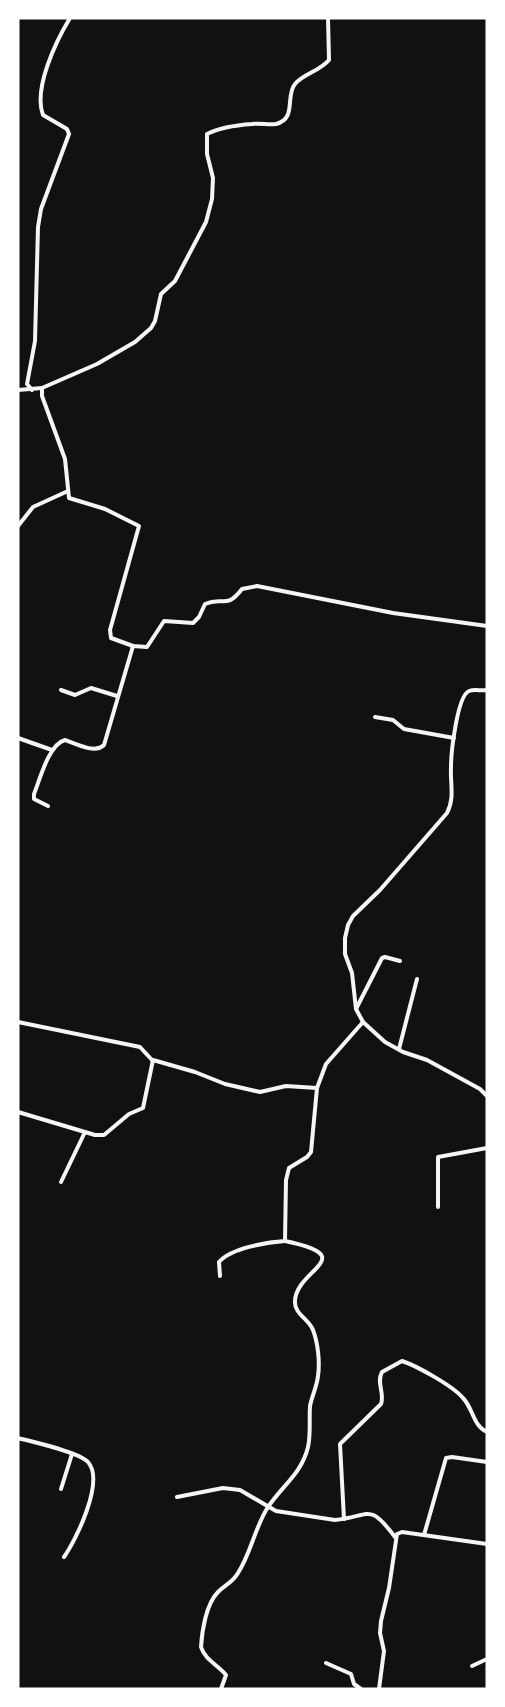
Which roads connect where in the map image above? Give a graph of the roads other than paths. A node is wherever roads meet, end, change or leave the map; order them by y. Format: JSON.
{"nodes":[{"id":1,"x":70,"y":18,"type":"edge"},
{"id":2,"x":328,"y":18,"type":"edge"},
{"id":3,"x":42,"y":388,"type":"junction"},
{"id":4,"x":18,"y":390,"type":"edge"},
{"id":5,"x":33,"y":390,"type":"junction"},
{"id":6,"x":68,"y":491,"type":"junction"},
{"id":7,"x":18,"y":526,"type":"edge"},
{"id":8,"x":487,"y":626,"type":"edge"},
{"id":9,"x":133,"y":646,"type":"junction"},
{"id":10,"x":61,"y":690,"type":"dead end"},
{"id":11,"x":487,"y":690,"type":"edge"},
{"id":12,"x":117,"y":696,"type":"junction"},
{"id":13,"x":375,"y":717,"type":"dead end"},
{"id":14,"x":18,"y":738,"type":"edge"},
{"id":15,"x":454,"y":738,"type":"junction"},
{"id":16,"x":52,"y":750,"type":"junction"},
{"id":17,"x":48,"y":806,"type":"dead end"},
{"id":18,"x":400,"y":962,"type":"dead end"},
{"id":19,"x":417,"y":979,"type":"dead end"},
{"id":20,"x":356,"y":1009,"type":"junction"},
{"id":21,"x":18,"y":1022,"type":"edge"},
{"id":22,"x":363,"y":1022,"type":"junction"},
{"id":23,"x":399,"y":1049,"type":"junction"},
{"id":24,"x":153,"y":1060,"type":"junction"},
{"id":25,"x":317,"y":1088,"type":"junction"},
{"id":26,"x":487,"y":1096,"type":"edge"},
{"id":27,"x":18,"y":1112,"type":"edge"},
{"id":28,"x":85,"y":1132,"type":"junction"},
{"id":29,"x":487,"y":1148,"type":"edge"},
{"id":30,"x":61,"y":1182,"type":"dead end"},
{"id":31,"x":438,"y":1207,"type":"dead end"},
{"id":32,"x":285,"y":1241,"type":"junction"},
{"id":33,"x":220,"y":1276,"type":"dead end"},
{"id":34,"x":487,"y":1432,"type":"edge"},
{"id":35,"x":18,"y":1438,"type":"edge"},
{"id":36,"x":72,"y":1454,"type":"junction"},
{"id":37,"x":487,"y":1462,"type":"edge"},
{"id":38,"x":61,"y":1489,"type":"dead end"},
{"id":39,"x":177,"y":1497,"type":"dead end"},
{"id":40,"x":268,"y":1508,"type":"junction"},
{"id":41,"x":344,"y":1519,"type":"junction"},
{"id":42,"x":424,"y":1535,"type":"junction"},
{"id":43,"x":395,"y":1537,"type":"junction"},
{"id":44,"x":487,"y":1544,"type":"edge"},
{"id":45,"x":64,"y":1557,"type":"dead end"},
{"id":46,"x":487,"y":1659,"type":"edge"},
{"id":47,"x":326,"y":1663,"type":"dead end"},
{"id":48,"x":472,"y":1666,"type":"dead end"},
{"id":49,"x":221,"y":1689,"type":"edge"},
{"id":50,"x":361,"y":1689,"type":"edge"},
{"id":51,"x":379,"y":1689,"type":"edge"}],
"edges":[{"from":1,"to":5,"type":"street"},
{"from":2,"to":3,"type":"street"},
{"from":3,"to":5,"type":"street"},
{"from":3,"to":6,"type":"street"},
{"from":4,"to":5,"type":"street"},
{"from":6,"to":7,"type":"street"},
{"from":6,"to":9,"type":"street"},
{"from":8,"to":9,"type":"street"},
{"from":9,"to":12,"type":"street"},
{"from":10,"to":12,"type":"street"},
{"from":11,"to":15,"type":"street"},
{"from":12,"to":16,"type":"street"},
{"from":13,"to":15,"type":"street"},
{"from":14,"to":16,"type":"street"},
{"from":15,"to":20,"type":"street"},
{"from":16,"to":17,"type":"street"},
{"from":18,"to":20,"type":"street"},
{"from":19,"to":23,"type":"street"},
{"from":20,"to":22,"type":"street"},
{"from":21,"to":24,"type":"street"},
{"from":22,"to":23,"type":"street"},
{"from":22,"to":25,"type":"street"},
{"from":23,"to":26,"type":"street"},
{"from":24,"to":25,"type":"street"},
{"from":24,"to":28,"type":"street"},
{"from":25,"to":32,"type":"street"},
{"from":27,"to":28,"type":"street"},
{"from":28,"to":30,"type":"street"},
{"from":29,"to":31,"type":"street"},
{"from":32,"to":33,"type":"street"},
{"from":32,"to":40,"type":"street"},
{"from":34,"to":41,"type":"street"},
{"from":35,"to":36,"type":"street"},
{"from":36,"to":38,"type":"street"},
{"from":36,"to":45,"type":"street"},
{"from":37,"to":42,"type":"street"},
{"from":39,"to":40,"type":"street"},
{"from":40,"to":41,"type":"street"},
{"from":40,"to":49,"type":"street"},
{"from":41,"to":43,"type":"street"},
{"from":42,"to":43,"type":"street"},
{"from":42,"to":44,"type":"street"},
{"from":43,"to":51,"type":"street"},
{"from":46,"to":48,"type":"street"},
{"from":47,"to":50,"type":"street"}]}
